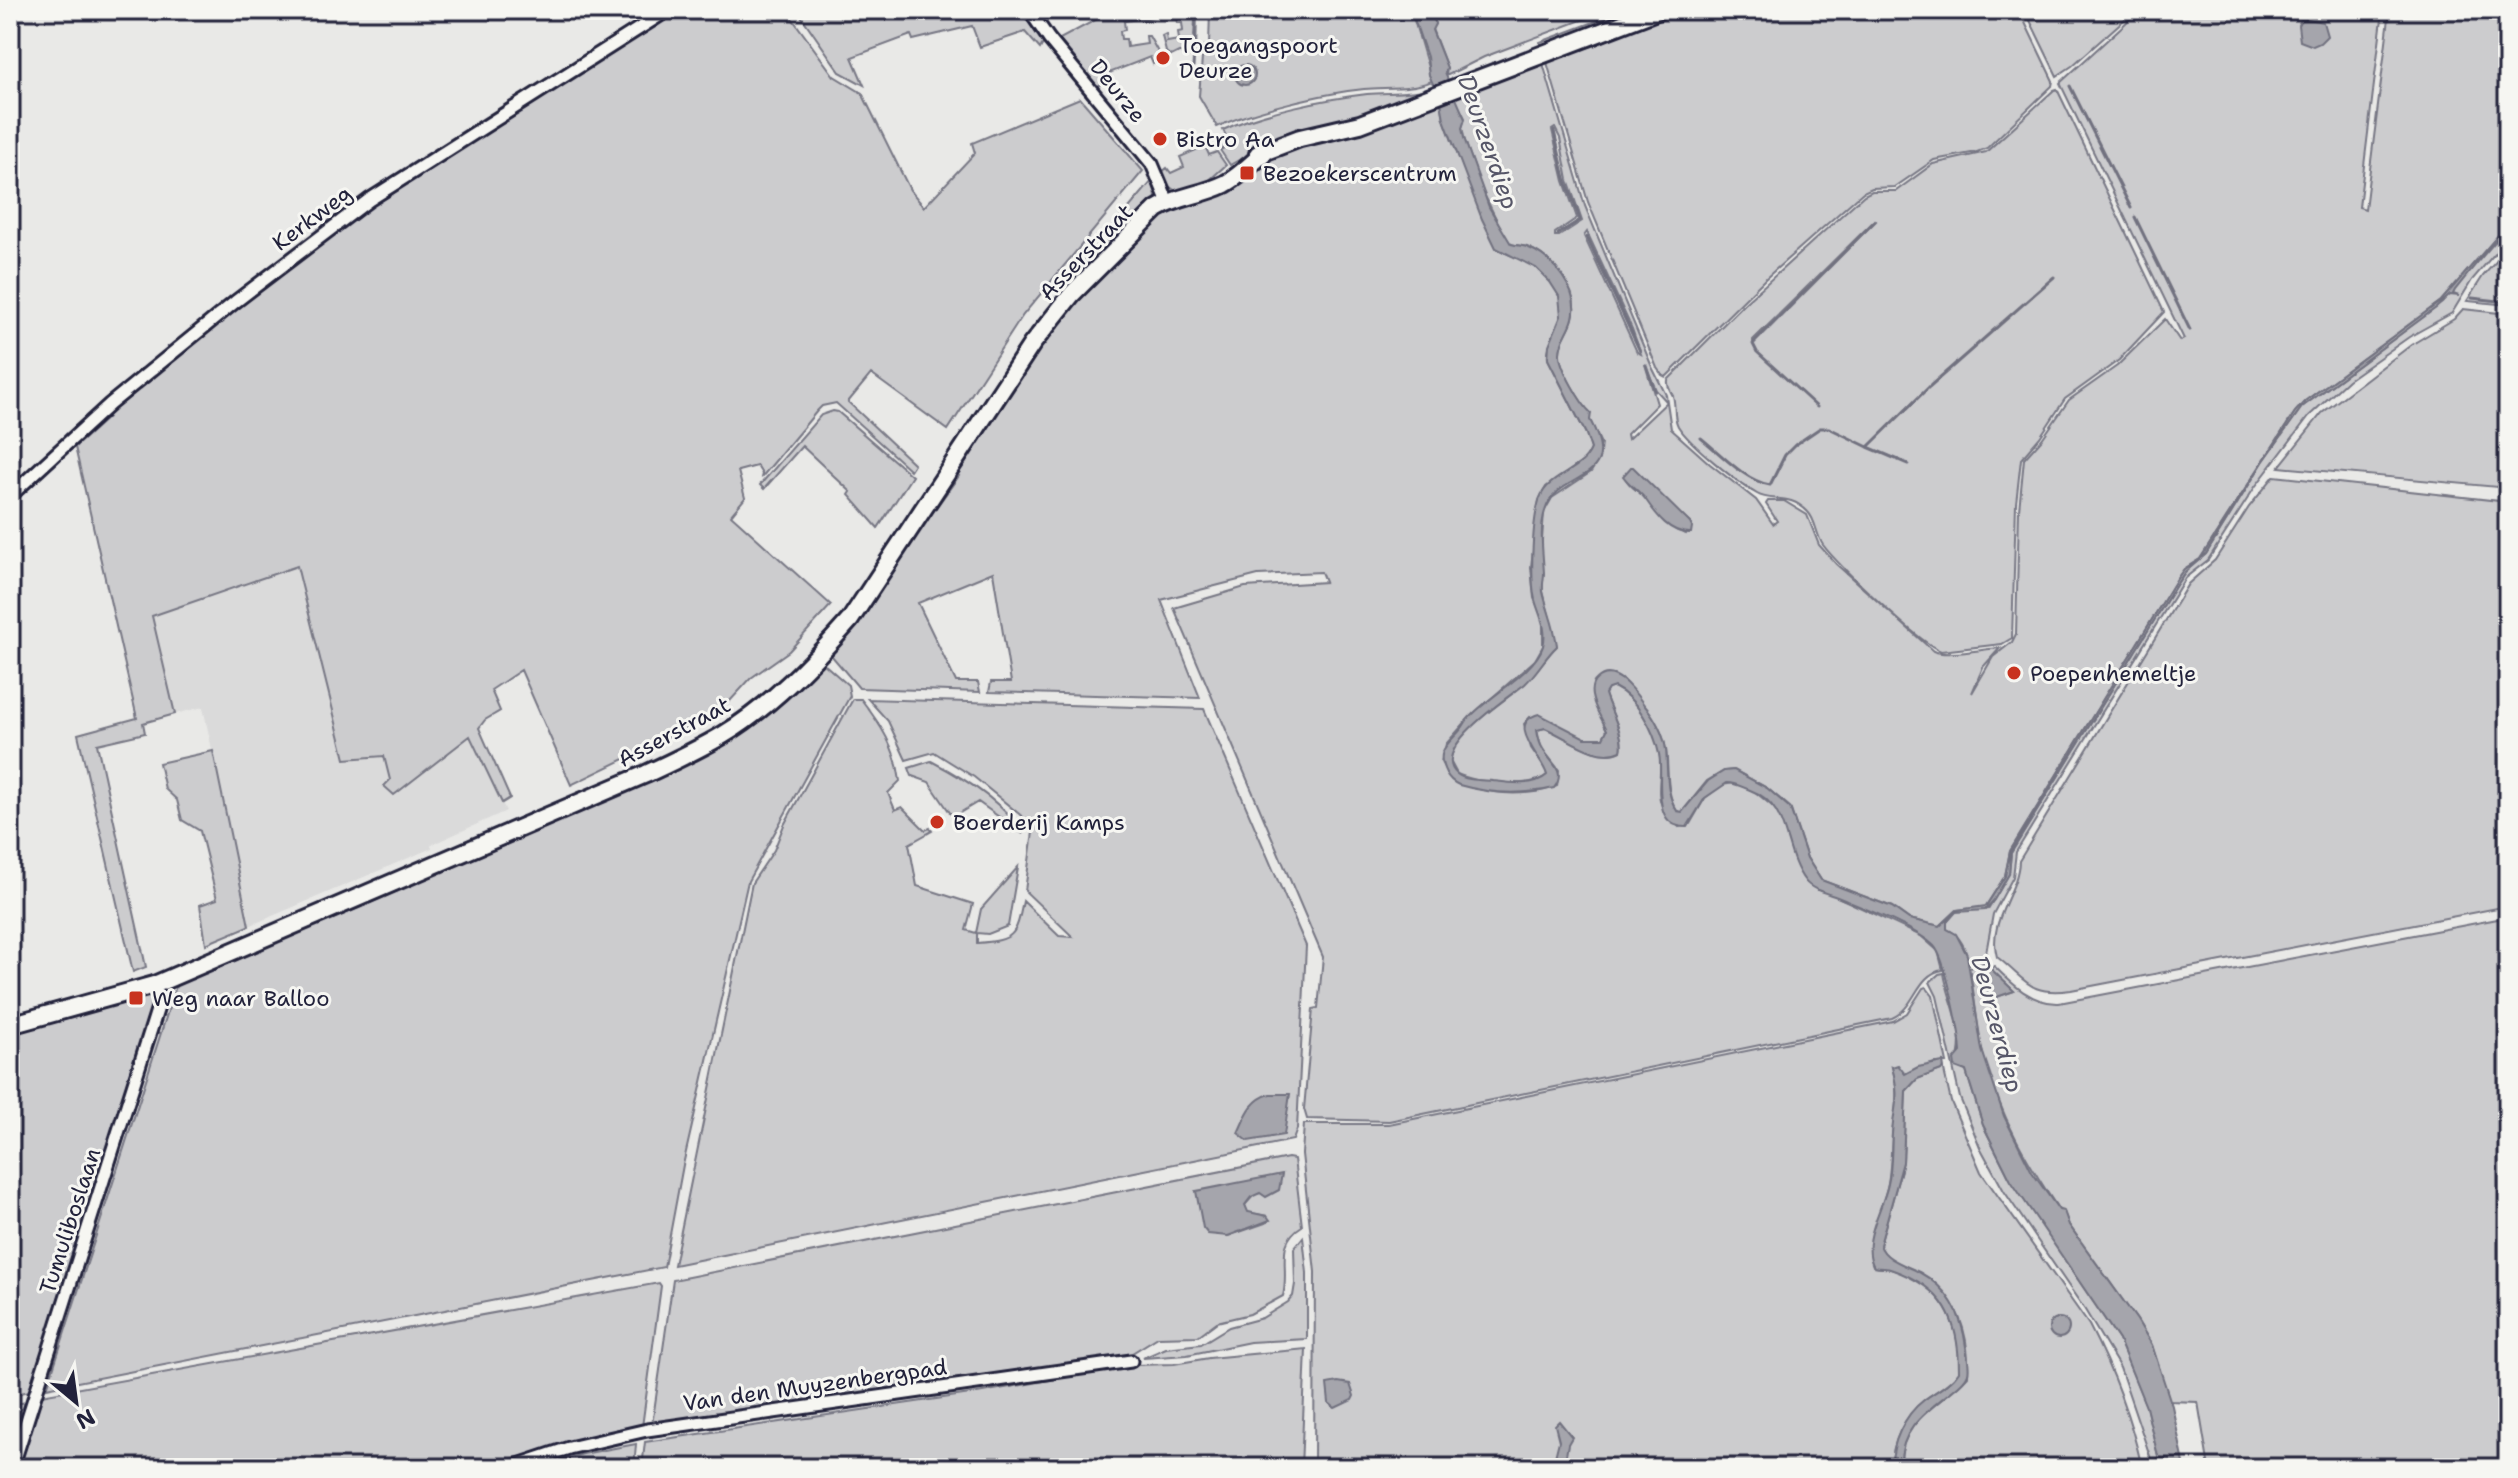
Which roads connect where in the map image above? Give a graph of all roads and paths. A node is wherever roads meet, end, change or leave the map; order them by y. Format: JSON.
{"nodes":[{"id":1,"x":668,"y":10,"type":"edge"},
{"id":2,"x":1029,"y":10,"type":"edge"},
{"id":3,"x":1659,"y":10,"type":"edge"},
{"id":4,"x":1168,"y":202,"type":"junction"},
{"id":5,"x":10,"y":496,"type":"edge"},
{"id":6,"x":154,"y":985,"type":"junction"},
{"id":7,"x":10,"y":1025,"type":"edge"},
{"id":8,"x":1131,"y":1361,"type":"dead end"},
{"id":9,"x":12,"y":1468,"type":"edge"},
{"id":10,"x":509,"y":1468,"type":"edge"}],
"edges":[{"from":1,"to":5,"type":"street","name":"Kerkweg"},
{"from":2,"to":4,"type":"street","name":"Deurze"},
{"from":3,"to":4,"type":"main road","name":"Asserstraat"},
{"from":4,"to":6,"type":"main road","name":"Asserstraat"},
{"from":6,"to":7,"type":"main road","name":"Asserstraat"},
{"from":6,"to":9,"type":"street","name":"Tumuliboslaan"},
{"from":8,"to":10,"type":"street","name":"Van den Muyzenbergpad"}]}
